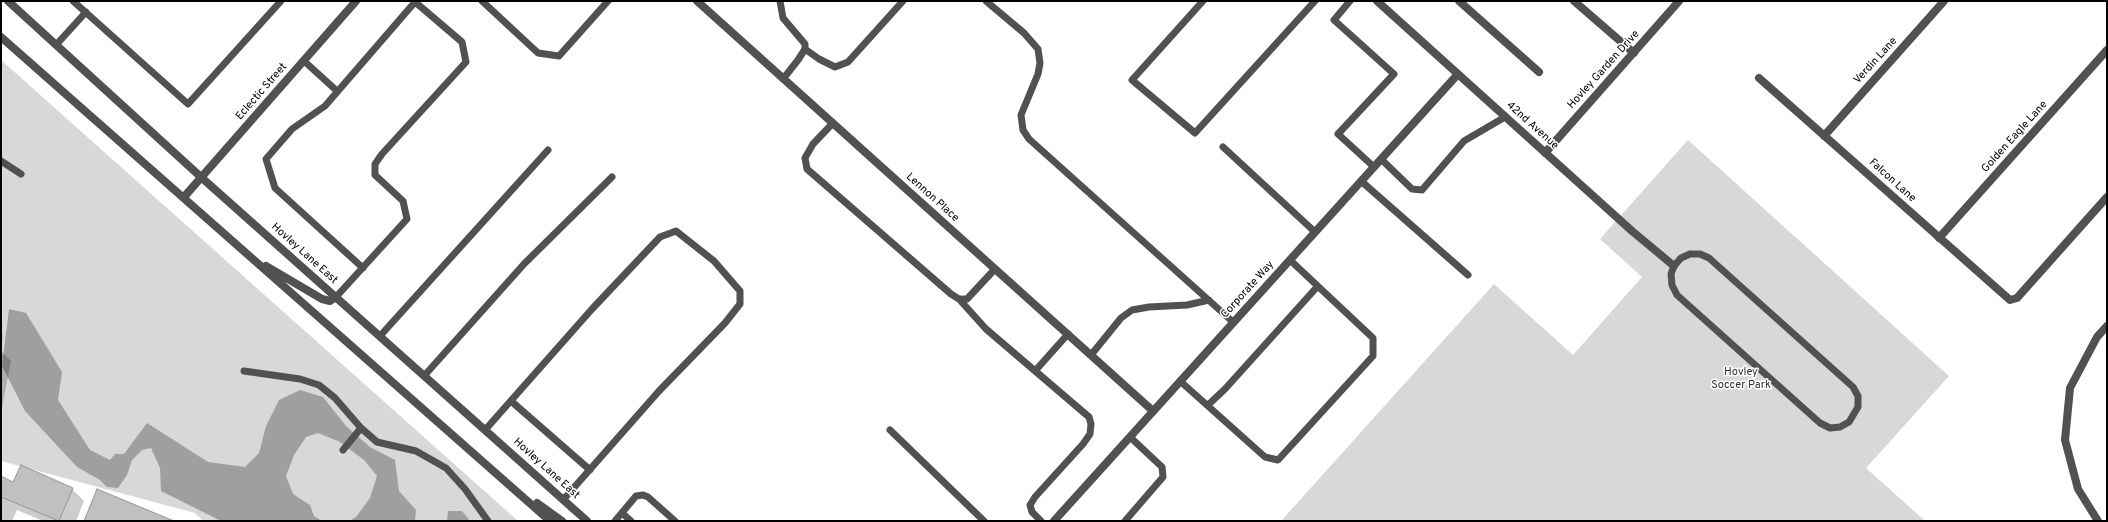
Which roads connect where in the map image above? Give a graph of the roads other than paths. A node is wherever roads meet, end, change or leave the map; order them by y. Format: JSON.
{"nodes":[{"id":1,"x":8,"y":1,"type":"edge"},
{"id":2,"x":73,"y":1,"type":"edge"},
{"id":3,"x":281,"y":1,"type":"edge"},
{"id":4,"x":355,"y":1,"type":"edge"},
{"id":5,"x":482,"y":1,"type":"edge"},
{"id":6,"x":608,"y":1,"type":"edge"},
{"id":7,"x":697,"y":1,"type":"edge"},
{"id":8,"x":780,"y":1,"type":"edge"},
{"id":9,"x":903,"y":1,"type":"edge"},
{"id":10,"x":986,"y":1,"type":"edge"},
{"id":11,"x":1203,"y":1,"type":"edge"},
{"id":12,"x":1315,"y":1,"type":"edge"},
{"id":13,"x":1350,"y":1,"type":"edge"},
{"id":14,"x":1377,"y":1,"type":"edge"},
{"id":15,"x":1459,"y":1,"type":"edge"},
{"id":16,"x":1574,"y":1,"type":"edge"},
{"id":17,"x":1679,"y":1,"type":"edge"},
{"id":18,"x":415,"y":2,"type":"edge"},
{"id":19,"x":1942,"y":2,"type":"edge"},
{"id":20,"x":86,"y":12,"type":"junction"},
{"id":21,"x":1,"y":37,"type":"edge"},
{"id":22,"x":56,"y":45,"type":"junction"},
{"id":23,"x":805,"y":49,"type":"junction"},
{"id":24,"x":2107,"y":50,"type":"edge"},
{"id":25,"x":1634,"y":53,"type":"junction"},
{"id":26,"x":304,"y":60,"type":"junction"},
{"id":27,"x":1539,"y":72,"type":"dead end"},
{"id":28,"x":1458,"y":74,"type":"junction"},
{"id":29,"x":1759,"y":78,"type":"dead end"},
{"id":30,"x":783,"y":79,"type":"junction"},
{"id":31,"x":337,"y":91,"type":"junction"},
{"id":32,"x":1505,"y":117,"type":"junction"},
{"id":33,"x":833,"y":123,"type":"junction"},
{"id":34,"x":1824,"y":136,"type":"junction"},
{"id":35,"x":1223,"y":148,"type":"dead end"},
{"id":36,"x":548,"y":150,"type":"dead end"},
{"id":37,"x":1545,"y":153,"type":"junction"},
{"id":38,"x":1381,"y":160,"type":"junction"},
{"id":39,"x":1,"y":161,"type":"edge"},
{"id":40,"x":1374,"y":167,"type":"junction"},
{"id":41,"x":22,"y":174,"type":"dead end"},
{"id":42,"x":612,"y":177,"type":"dead end"},
{"id":43,"x":202,"y":178,"type":"junction"},
{"id":44,"x":1361,"y":181,"type":"junction"},
{"id":45,"x":2107,"y":197,"type":"edge"},
{"id":46,"x":184,"y":198,"type":"junction"},
{"id":47,"x":1315,"y":232,"type":"junction"},
{"id":48,"x":1939,"y":238,"type":"junction"},
{"id":49,"x":252,"y":259,"type":"junction"},
{"id":50,"x":1290,"y":260,"type":"junction"},
{"id":51,"x":1674,"y":266,"type":"junction"},
{"id":52,"x":363,"y":268,"type":"junction"},
{"id":53,"x":995,"y":269,"type":"junction"},
{"id":54,"x":1468,"y":275,"type":"dead end"},
{"id":55,"x":1317,"y":287,"type":"junction"},
{"id":56,"x":336,"y":297,"type":"junction"},
{"id":57,"x":959,"y":299,"type":"junction"},
{"id":58,"x":1209,"y":300,"type":"junction"},
{"id":59,"x":1233,"y":322,"type":"junction"},
{"id":60,"x":2107,"y":326,"type":"edge"},
{"id":61,"x":1068,"y":334,"type":"junction"},
{"id":62,"x":380,"y":336,"type":"junction"},
{"id":63,"x":1091,"y":355,"type":"junction"},
{"id":64,"x":244,"y":371,"type":"dead end"},
{"id":65,"x":1035,"y":371,"type":"junction"},
{"id":66,"x":424,"y":376,"type":"junction"},
{"id":67,"x":1180,"y":381,"type":"junction"},
{"id":68,"x":511,"y":401,"type":"junction"},
{"id":69,"x":1208,"y":405,"type":"junction"},
{"id":70,"x":1153,"y":411,"type":"junction"},
{"id":71,"x":361,"y":428,"type":"junction"},
{"id":72,"x":485,"y":430,"type":"junction"},
{"id":73,"x":890,"y":430,"type":"dead end"},
{"id":74,"x":1130,"y":437,"type":"junction"},
{"id":75,"x":343,"y":450,"type":"dead end"},
{"id":76,"x":590,"y":470,"type":"junction"},
{"id":77,"x":505,"y":481,"type":"junction"},
{"id":78,"x":563,"y":500,"type":"junction"},
{"id":79,"x":622,"y":513,"type":"junction"},
{"id":80,"x":488,"y":521,"type":"edge"},
{"id":81,"x":550,"y":521,"type":"edge"},
{"id":82,"x":562,"y":521,"type":"edge"},
{"id":83,"x":587,"y":521,"type":"edge"},
{"id":84,"x":615,"y":521,"type":"edge"},
{"id":85,"x":631,"y":521,"type":"edge"},
{"id":86,"x":675,"y":521,"type":"edge"},
{"id":87,"x":984,"y":521,"type":"edge"},
{"id":88,"x":1041,"y":521,"type":"edge"},
{"id":89,"x":1054,"y":521,"type":"edge"},
{"id":90,"x":1126,"y":521,"type":"edge"},
{"id":91,"x":2098,"y":521,"type":"edge"}],
"edges":[{"from":1,"to":22,"type":"street","name":"Hovley Lane East"},
{"from":2,"to":20,"type":"lane"},
{"from":3,"to":20,"type":"lane"},
{"from":4,"to":26,"type":"street","name":"Eclectic Street"},
{"from":5,"to":6,"type":"lane"},
{"from":7,"to":30,"type":"street","name":"Lennon Place"},
{"from":8,"to":23,"type":"lane"},
{"from":9,"to":23,"type":"lane"},
{"from":10,"to":58,"type":"lane"},
{"from":11,"to":12,"type":"lane"},
{"from":13,"to":40,"type":"lane"},
{"from":14,"to":28,"type":"street","name":"42nd Avenue"},
{"from":15,"to":27,"type":"street"},
{"from":16,"to":25,"type":"street"},
{"from":17,"to":25,"type":"street","name":"Hovley Garden Drive"},
{"from":18,"to":31,"type":"lane"},
{"from":18,"to":52,"type":"lane"},
{"from":19,"to":34,"type":"street","name":"Verdin Lane"},
{"from":20,"to":22,"type":"lane"},
{"from":21,"to":46,"type":"street"},
{"from":22,"to":43,"type":"street","name":"Hovley Lane East"},
{"from":23,"to":30,"type":"lane"},
{"from":24,"to":48,"type":"street","name":"Golden Eagle Lane"},
{"from":25,"to":37,"type":"street","name":"Hovley Garden Drive"},
{"from":26,"to":31,"type":"lane"},
{"from":26,"to":43,"type":"street","name":"Eclectic Street"},
{"from":28,"to":32,"type":"street","name":"42nd Avenue"},
{"from":28,"to":38,"type":"street","name":"Corporate Way"},
{"from":29,"to":34,"type":"street","name":"Falcon Lane"},
{"from":30,"to":33,"type":"street","name":"Lennon Place"},
{"from":31,"to":52,"type":"lane"},
{"from":32,"to":37,"type":"street","name":"42nd Avenue"},
{"from":32,"to":38,"type":"lane"},
{"from":33,"to":53,"type":"street","name":"Lennon Place"},
{"from":33,"to":57,"type":"lane"},
{"from":34,"to":48,"type":"street","name":"Falcon Lane"},
{"from":35,"to":47,"type":"lane"},
{"from":36,"to":62,"type":"lane"},
{"from":37,"to":51,"type":"street","name":"42nd Avenue"},
{"from":38,"to":40,"type":"street","name":"Corporate Way"},
{"from":39,"to":41,"type":"lane"},
{"from":40,"to":44,"type":"street","name":"Corporate Way"},
{"from":42,"to":66,"type":"lane"},
{"from":43,"to":46,"type":"street","name":"Eclectic Street"},
{"from":43,"to":56,"type":"street","name":"Hovley Lane East"},
{"from":44,"to":47,"type":"street","name":"Corporate Way"},
{"from":44,"to":54,"type":"lane"},
{"from":45,"to":48,"type":"street","name":"Falcon Lane"},
{"from":46,"to":49,"type":"street"},
{"from":47,"to":50,"type":"street","name":"Corporate Way"},
{"from":49,"to":56,"type":"street"},
{"from":49,"to":77,"type":"street"},
{"from":50,"to":55,"type":"lane"},
{"from":50,"to":59,"type":"street","name":"Corporate Way"},
{"from":51,"to":51,"type":"lane"},
{"from":52,"to":56,"type":"lane"},
{"from":53,"to":57,"type":"lane"},
{"from":53,"to":61,"type":"street","name":"Lennon Place"},
{"from":55,"to":69,"type":"lane"},
{"from":55,"to":69,"type":"lane"},
{"from":56,"to":62,"type":"street","name":"Hovley Lane East"},
{"from":57,"to":65,"type":"lane"},
{"from":58,"to":59,"type":"lane"},
{"from":58,"to":63,"type":"lane"},
{"from":59,"to":67,"type":"street","name":"Corporate Way"},
{"from":60,"to":91,"type":"street"},
{"from":61,"to":63,"type":"street","name":"Lennon Place"},
{"from":61,"to":65,"type":"lane"},
{"from":62,"to":66,"type":"street","name":"Hovley Lane East"},
{"from":63,"to":70,"type":"street","name":"Lennon Place"},
{"from":64,"to":71,"type":"lane"},
{"from":65,"to":88,"type":"lane"},
{"from":66,"to":72,"type":"street","name":"Hovley Lane East"},
{"from":67,"to":69,"type":"lane"},
{"from":67,"to":70,"type":"street","name":"Corporate Way"},
{"from":68,"to":72,"type":"lane"},
{"from":68,"to":76,"type":"lane"},
{"from":68,"to":76,"type":"lane"},
{"from":70,"to":74,"type":"street","name":"Corporate Way"},
{"from":71,"to":75,"type":"lane"},
{"from":71,"to":80,"type":"lane"},
{"from":72,"to":78,"type":"street","name":"Hovley Lane East"},
{"from":73,"to":87,"type":"lane"},
{"from":74,"to":89,"type":"street","name":"Corporate Way"},
{"from":74,"to":90,"type":"lane"},
{"from":76,"to":78,"type":"lane"},
{"from":77,"to":81,"type":"street"},
{"from":77,"to":82,"type":"street"},
{"from":78,"to":83,"type":"street","name":"Hovley Lane East"},
{"from":79,"to":84,"type":"lane"},
{"from":79,"to":85,"type":"lane"},
{"from":79,"to":86,"type":"lane"}]}
